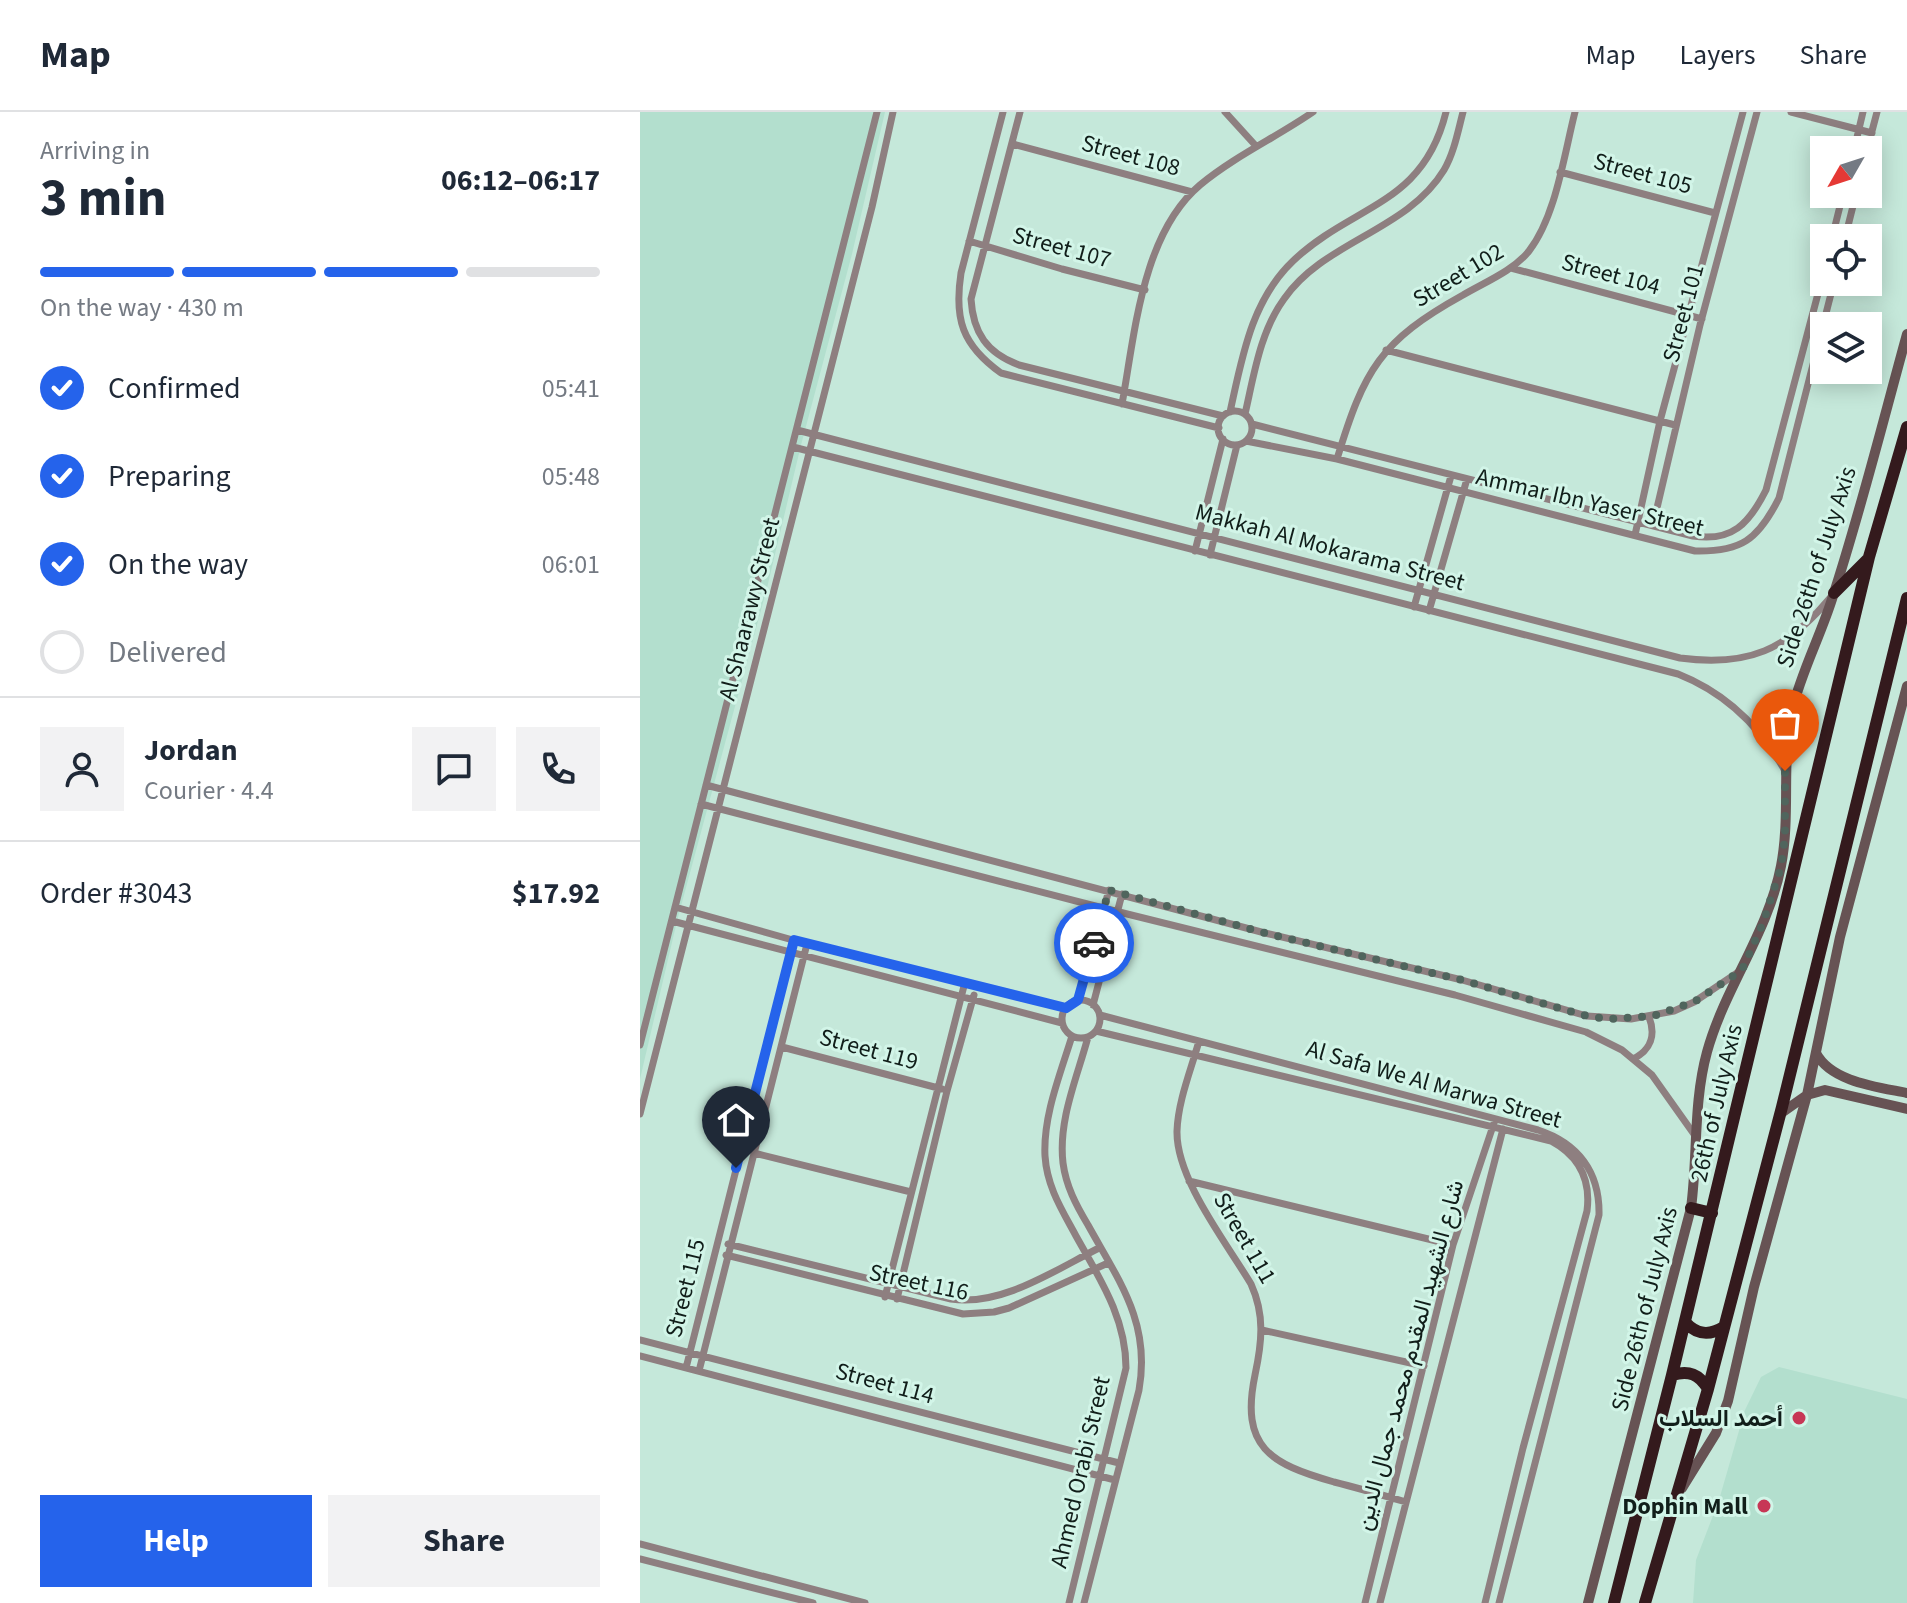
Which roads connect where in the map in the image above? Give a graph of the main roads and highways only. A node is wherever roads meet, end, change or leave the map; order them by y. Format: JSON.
{"nodes":[{"id":1,"x":1907,"y":427,"type":"edge"},
{"id":2,"x":1869,"y":557,"type":"junction"},
{"id":3,"x":1834,"y":593,"type":"road end"},
{"id":4,"x":1907,"y":598,"type":"edge"},
{"id":5,"x":1691,"y":1208,"type":"road end"},
{"id":6,"x":1712,"y":1213,"type":"junction"},
{"id":7,"x":1685,"y":1322,"type":"junction"},
{"id":8,"x":1724,"y":1327,"type":"junction"},
{"id":9,"x":1672,"y":1375,"type":"junction"},
{"id":10,"x":1708,"y":1389,"type":"junction"},
{"id":11,"x":1614,"y":1603,"type":"edge"},
{"id":12,"x":1645,"y":1603,"type":"edge"}],
"edges":[{"from":1,"to":2,"type":"highway","name":"26th of July Axis"},
{"from":2,"to":3,"type":"highway"},
{"from":2,"to":6,"type":"highway","name":"26th of July Axis"},
{"from":4,"to":8,"type":"highway"},
{"from":5,"to":6,"type":"highway"},
{"from":6,"to":7,"type":"highway","name":"26th of July Axis"},
{"from":7,"to":8,"type":"highway"},
{"from":7,"to":9,"type":"highway","name":"26th of July Axis"},
{"from":8,"to":10,"type":"highway"},
{"from":9,"to":10,"type":"highway"},
{"from":9,"to":11,"type":"highway","name":"26th of July Axis"},
{"from":10,"to":12,"type":"highway"}]}
